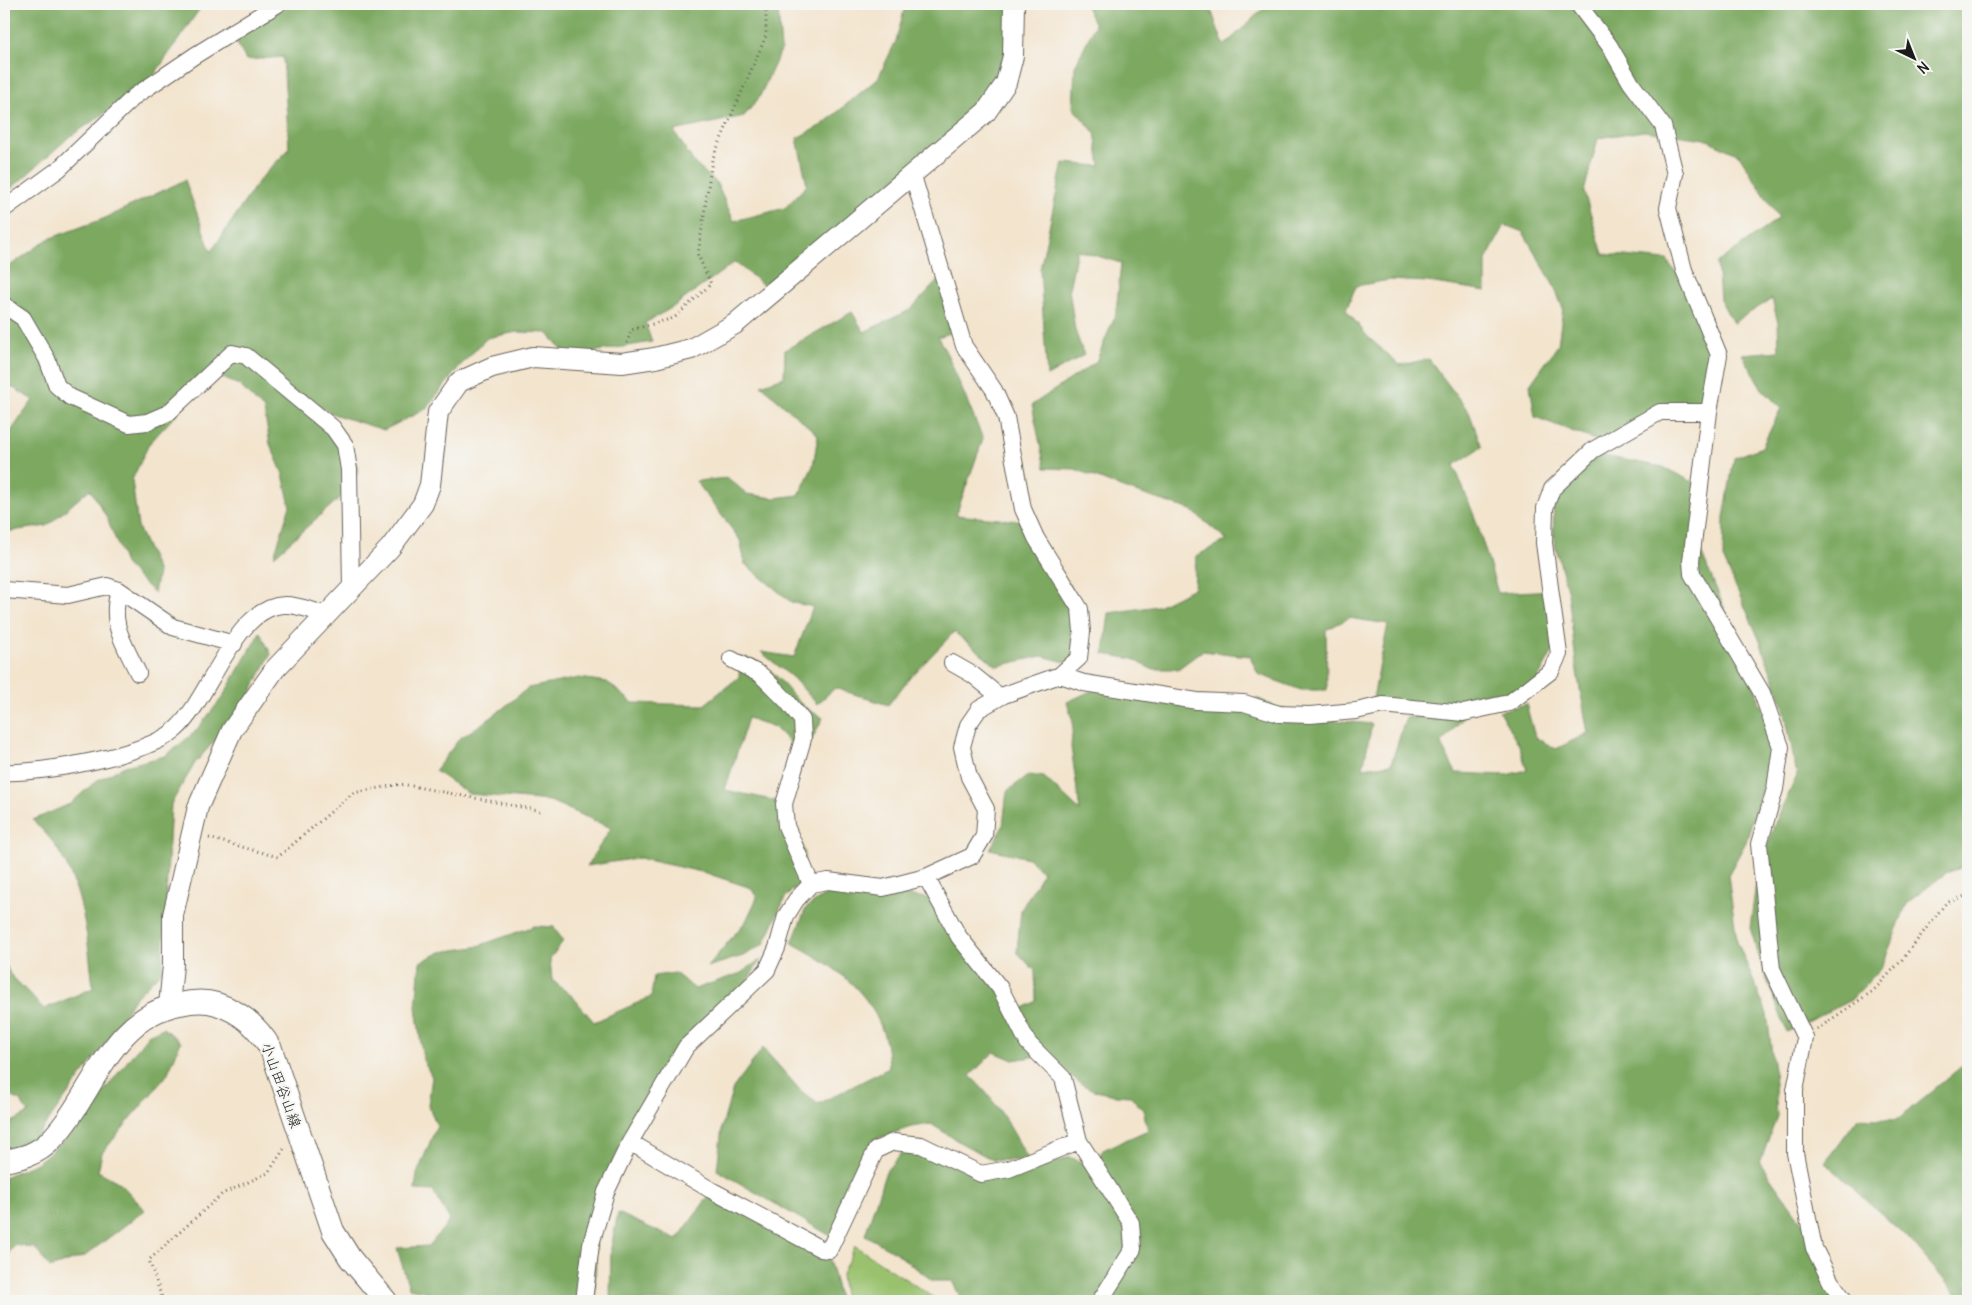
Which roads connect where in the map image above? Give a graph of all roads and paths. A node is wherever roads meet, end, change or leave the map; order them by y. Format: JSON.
{"nodes":[{"id":1,"x":278,"y":4,"type":"edge"},
{"id":2,"x":766,"y":4,"type":"edge"},
{"id":3,"x":1014,"y":4,"type":"edge"},
{"id":4,"x":1578,"y":4,"type":"edge"},
{"id":5,"x":913,"y":176,"type":"junction"},
{"id":6,"x":4,"y":209,"type":"edge"},
{"id":7,"x":4,"y":306,"type":"edge"},
{"id":8,"x":622,"y":363,"type":"junction"},
{"id":9,"x":1709,"y":412,"type":"junction"},
{"id":10,"x":351,"y":588,"type":"junction"},
{"id":11,"x":4,"y":590,"type":"edge"},
{"id":12,"x":119,"y":590,"type":"junction"},
{"id":13,"x":325,"y":614,"type":"junction"},
{"id":14,"x":234,"y":644,"type":"junction"},
{"id":15,"x":731,"y":659,"type":"dead end"},
{"id":16,"x":952,"y":663,"type":"dead end"},
{"id":17,"x":138,"y":673,"type":"dead end"},
{"id":18,"x":1060,"y":675,"type":"junction"},
{"id":19,"x":1000,"y":697,"type":"junction"},
{"id":20,"x":4,"y":772,"type":"edge"},
{"id":21,"x":542,"y":811,"type":"dead end"},
{"id":22,"x":192,"y":833,"type":"junction"},
{"id":23,"x":926,"y":877,"type":"junction"},
{"id":24,"x":811,"y":884,"type":"junction"},
{"id":25,"x":1968,"y":895,"type":"edge"},
{"id":26,"x":169,"y":1006,"type":"junction"},
{"id":27,"x":1804,"y":1038,"type":"junction"},
{"id":28,"x":297,"y":1129,"type":"junction"},
{"id":29,"x":1079,"y":1141,"type":"junction"},
{"id":30,"x":630,"y":1142,"type":"junction"},
{"id":31,"x":4,"y":1161,"type":"edge"},
{"id":32,"x":163,"y":1301,"type":"edge"},
{"id":33,"x":386,"y":1301,"type":"edge"},
{"id":34,"x":584,"y":1301,"type":"edge"},
{"id":35,"x":1100,"y":1301,"type":"edge"},
{"id":36,"x":1845,"y":1301,"type":"edge"}],
"edges":[{"from":1,"to":6,"type":"street"},
{"from":2,"to":8,"type":"path"},
{"from":3,"to":5,"type":"street"},
{"from":4,"to":9,"type":"street"},
{"from":5,"to":8,"type":"street"},
{"from":5,"to":18,"type":"street"},
{"from":7,"to":10,"type":"street"},
{"from":8,"to":10,"type":"street"},
{"from":9,"to":18,"type":"street"},
{"from":9,"to":27,"type":"street"},
{"from":10,"to":13,"type":"street"},
{"from":11,"to":12,"type":"street"},
{"from":12,"to":14,"type":"street"},
{"from":12,"to":17,"type":"street"},
{"from":13,"to":14,"type":"street"},
{"from":13,"to":22,"type":"street"},
{"from":14,"to":20,"type":"street"},
{"from":15,"to":24,"type":"street"},
{"from":16,"to":19,"type":"street"},
{"from":18,"to":19,"type":"street"},
{"from":19,"to":23,"type":"street"},
{"from":21,"to":22,"type":"path"},
{"from":22,"to":26,"type":"street"},
{"from":23,"to":24,"type":"street"},
{"from":23,"to":29,"type":"street"},
{"from":24,"to":30,"type":"street"},
{"from":25,"to":27,"type":"path"},
{"from":26,"to":28,"type":"main road","name":"小山田谷山線"},
{"from":26,"to":31,"type":"main road","name":"小山田谷山線"},
{"from":27,"to":36,"type":"street"},
{"from":28,"to":32,"type":"path"},
{"from":28,"to":33,"type":"main road","name":"小山田谷山線"},
{"from":29,"to":30,"type":"street"},
{"from":29,"to":35,"type":"street"},
{"from":30,"to":34,"type":"street"}]}
